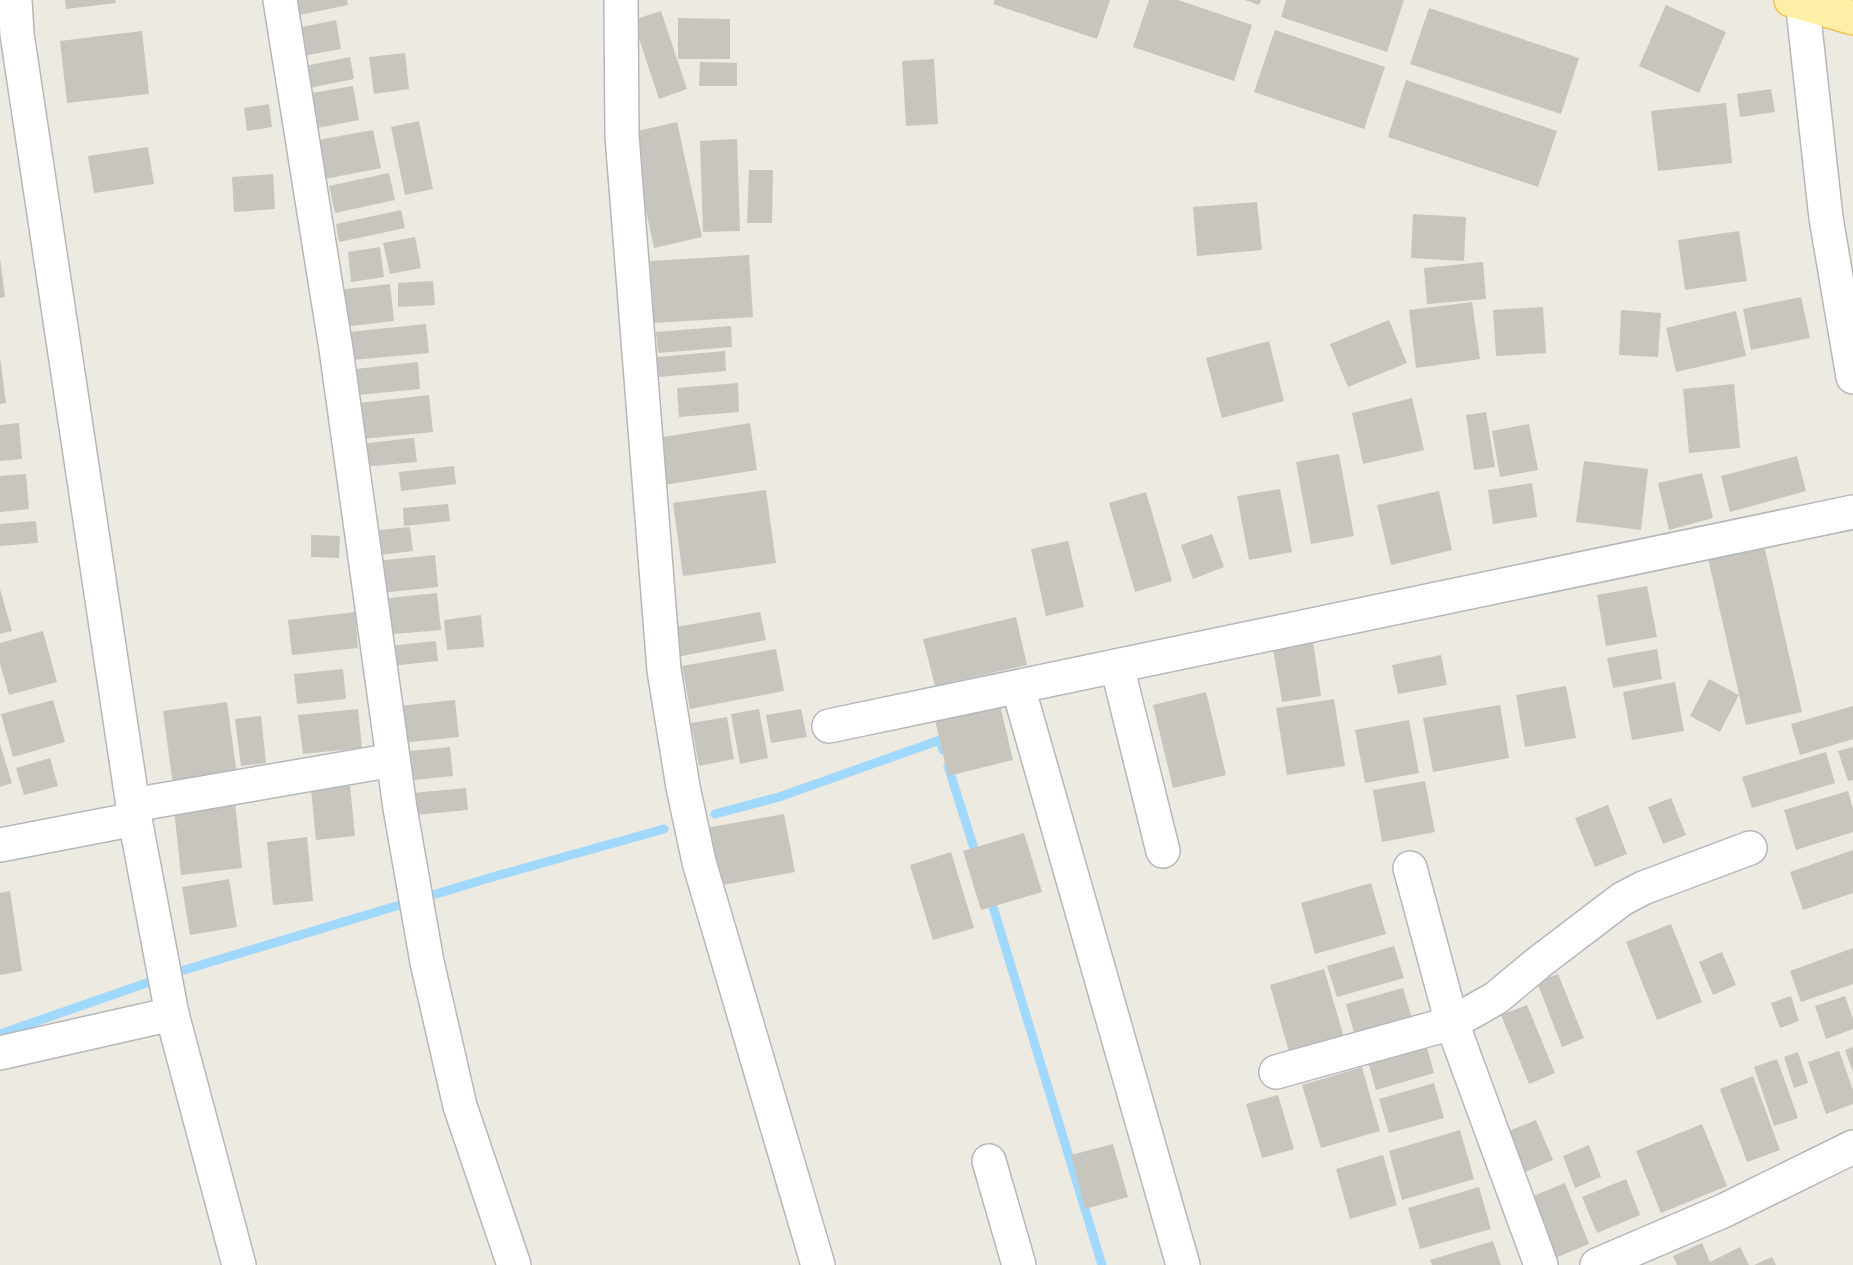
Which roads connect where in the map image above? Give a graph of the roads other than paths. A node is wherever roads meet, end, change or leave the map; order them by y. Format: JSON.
{"nodes":[{"id":1,"x":15,"y":0,"type":"edge"},
{"id":2,"x":280,"y":0,"type":"edge"},
{"id":3,"x":621,"y":0,"type":"edge"},
{"id":4,"x":1798,"y":1,"type":"edge"},
{"id":5,"x":1853,"y":18,"type":"edge"},
{"id":6,"x":1853,"y":377,"type":"edge"},
{"id":7,"x":1853,"y":512,"type":"edge"},
{"id":8,"x":1117,"y":666,"type":"junction"},
{"id":9,"x":1018,"y":687,"type":"junction"},
{"id":10,"x":829,"y":726,"type":"dead end"},
{"id":11,"x":393,"y":760,"type":"junction"},
{"id":12,"x":134,"y":812,"type":"junction"},
{"id":13,"x":0,"y":845,"type":"edge"},
{"id":14,"x":1750,"y":848,"type":"dead end"},
{"id":15,"x":1163,"y":851,"type":"dead end"},
{"id":16,"x":1410,"y":868,"type":"dead end"},
{"id":17,"x":172,"y":1014,"type":"junction"},
{"id":18,"x":1452,"y":1023,"type":"junction"},
{"id":19,"x":0,"y":1053,"type":"edge"},
{"id":20,"x":1276,"y":1072,"type":"dead end"},
{"id":21,"x":1853,"y":1147,"type":"edge"},
{"id":22,"x":989,"y":1161,"type":"dead end"},
{"id":23,"x":238,"y":1265,"type":"edge"},
{"id":24,"x":514,"y":1265,"type":"edge"},
{"id":25,"x":818,"y":1265,"type":"edge"},
{"id":26,"x":1019,"y":1265,"type":"edge"},
{"id":27,"x":1183,"y":1265,"type":"edge"},
{"id":28,"x":1541,"y":1265,"type":"edge"},
{"id":29,"x":1597,"y":1265,"type":"edge"}],
"edges":[{"from":1,"to":12,"type":"street"},
{"from":2,"to":11,"type":"street"},
{"from":3,"to":25,"type":"street"},
{"from":4,"to":5,"type":"main road"},
{"from":4,"to":6,"type":"street"},
{"from":7,"to":8,"type":"street"},
{"from":8,"to":9,"type":"street"},
{"from":8,"to":15,"type":"street"},
{"from":9,"to":10,"type":"street"},
{"from":9,"to":27,"type":"street"},
{"from":11,"to":12,"type":"street"},
{"from":11,"to":24,"type":"street"},
{"from":12,"to":13,"type":"street"},
{"from":12,"to":17,"type":"street"},
{"from":14,"to":18,"type":"street"},
{"from":16,"to":18,"type":"street"},
{"from":17,"to":19,"type":"street"},
{"from":17,"to":23,"type":"street"},
{"from":18,"to":20,"type":"street"},
{"from":18,"to":28,"type":"street"},
{"from":21,"to":29,"type":"street"},
{"from":22,"to":26,"type":"street"}]}
